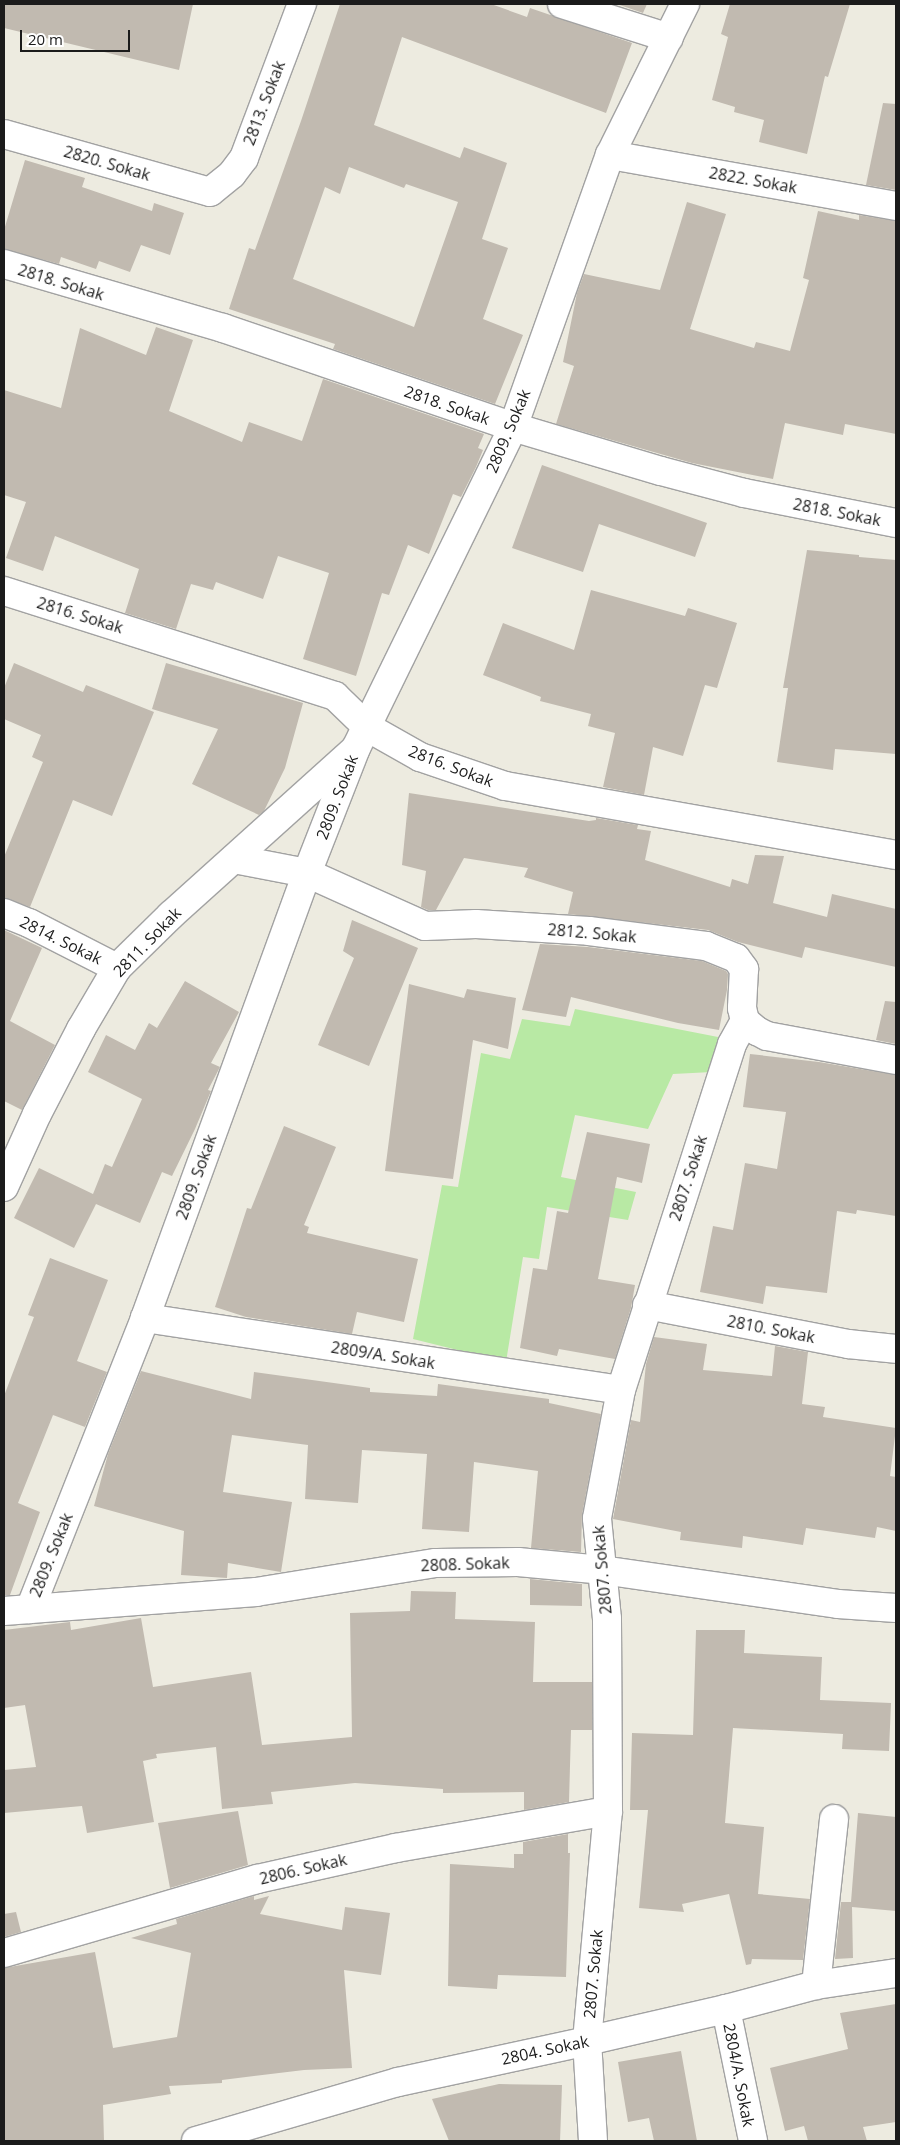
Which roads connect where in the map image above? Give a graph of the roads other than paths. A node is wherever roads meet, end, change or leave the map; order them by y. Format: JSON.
{"nodes":[{"id":1,"x":302,"y":4,"type":"edge"},
{"id":2,"x":562,"y":4,"type":"edge"},
{"id":3,"x":685,"y":4,"type":"edge"},
{"id":4,"x":669,"y":38,"type":"junction"},
{"id":5,"x":4,"y":134,"type":"edge"},
{"id":6,"x":610,"y":155,"type":"junction"},
{"id":7,"x":210,"y":192,"type":"joint"},
{"id":8,"x":896,"y":206,"type":"edge"},
{"id":9,"x":4,"y":264,"type":"edge"},
{"id":10,"x":513,"y":427,"type":"junction"},
{"id":11,"x":896,"y":523,"type":"edge"},
{"id":12,"x":4,"y":591,"type":"edge"},
{"id":13,"x":362,"y":738,"type":"junction"},
{"id":14,"x":896,"y":854,"type":"edge"},
{"id":15,"x":234,"y":859,"type":"junction"},
{"id":16,"x":307,"y":873,"type":"junction"},
{"id":17,"x":4,"y":913,"type":"edge"},
{"id":18,"x":117,"y":968,"type":"junction"},
{"id":19,"x":746,"y":1021,"type":"junction"},
{"id":20,"x":896,"y":1060,"type":"edge"},
{"id":21,"x":4,"y":1186,"type":"edge"},
{"id":22,"x":647,"y":1304,"type":"junction"},
{"id":23,"x":145,"y":1318,"type":"junction"},
{"id":24,"x":896,"y":1349,"type":"edge"},
{"id":25,"x":620,"y":1390,"type":"junction"},
{"id":26,"x":602,"y":1570,"type":"junction"},
{"id":27,"x":896,"y":1608,"type":"edge"},
{"id":28,"x":17,"y":1610,"type":"edge"},
{"id":29,"x":608,"y":1811,"type":"junction"},
{"id":30,"x":834,"y":1819,"type":"dead end"},
{"id":31,"x":4,"y":1953,"type":"edge"},
{"id":32,"x":896,"y":1972,"type":"edge"},
{"id":33,"x":816,"y":1985,"type":"junction"},
{"id":34,"x":726,"y":2009,"type":"junction"},
{"id":35,"x":587,"y":2041,"type":"junction"},
{"id":36,"x":196,"y":2141,"type":"edge"},
{"id":37,"x":593,"y":2141,"type":"edge"},
{"id":38,"x":753,"y":2141,"type":"edge"}],
"edges":[{"from":1,"to":7,"type":"street","name":"2813. Sokak"},
{"from":2,"to":4,"type":"street"},
{"from":3,"to":4,"type":"street","name":"2809. Sokak"},
{"from":4,"to":6,"type":"street","name":"2809. Sokak"},
{"from":5,"to":7,"type":"street","name":"2820. Sokak"},
{"from":6,"to":8,"type":"street","name":"2822. Sokak"},
{"from":6,"to":10,"type":"street","name":"2809. Sokak"},
{"from":9,"to":10,"type":"street","name":"2818. Sokak"},
{"from":10,"to":11,"type":"street","name":"2818. Sokak"},
{"from":10,"to":13,"type":"street","name":"2809. Sokak"},
{"from":12,"to":13,"type":"street","name":"2816. Sokak"},
{"from":13,"to":14,"type":"street","name":"2816. Sokak"},
{"from":13,"to":15,"type":"street","name":"2811. Sokak"},
{"from":13,"to":16,"type":"street","name":"2809. Sokak"},
{"from":15,"to":16,"type":"street","name":"2812. Sokak"},
{"from":15,"to":18,"type":"street","name":"2811. Sokak"},
{"from":16,"to":19,"type":"street","name":"2812. Sokak"},
{"from":16,"to":23,"type":"street","name":"2809. Sokak"},
{"from":17,"to":18,"type":"street","name":"2814. Sokak"},
{"from":18,"to":21,"type":"street","name":"2811. Sokak"},
{"from":19,"to":20,"type":"street"},
{"from":19,"to":22,"type":"street","name":"2807. Sokak"},
{"from":22,"to":24,"type":"street","name":"2810. Sokak"},
{"from":22,"to":25,"type":"street","name":"2807. Sokak"},
{"from":23,"to":25,"type":"street","name":"2809/A. Sokak"},
{"from":23,"to":28,"type":"street","name":"2809. Sokak"},
{"from":25,"to":26,"type":"street","name":"2807. Sokak"},
{"from":26,"to":27,"type":"street","name":"2808. Sokak"},
{"from":26,"to":28,"type":"street","name":"2808. Sokak"},
{"from":26,"to":29,"type":"street","name":"2807. Sokak"},
{"from":29,"to":31,"type":"street","name":"2806. Sokak"},
{"from":29,"to":35,"type":"street","name":"2807. Sokak"},
{"from":30,"to":33,"type":"street"},
{"from":32,"to":33,"type":"street","name":"2804. Sokak"},
{"from":33,"to":34,"type":"street","name":"2804. Sokak"},
{"from":34,"to":35,"type":"street","name":"2804. Sokak"},
{"from":34,"to":38,"type":"street","name":"2804/A. Sokak"},
{"from":35,"to":36,"type":"street","name":"2804. Sokak"},
{"from":35,"to":37,"type":"street","name":"2807. Sokak"}]}
